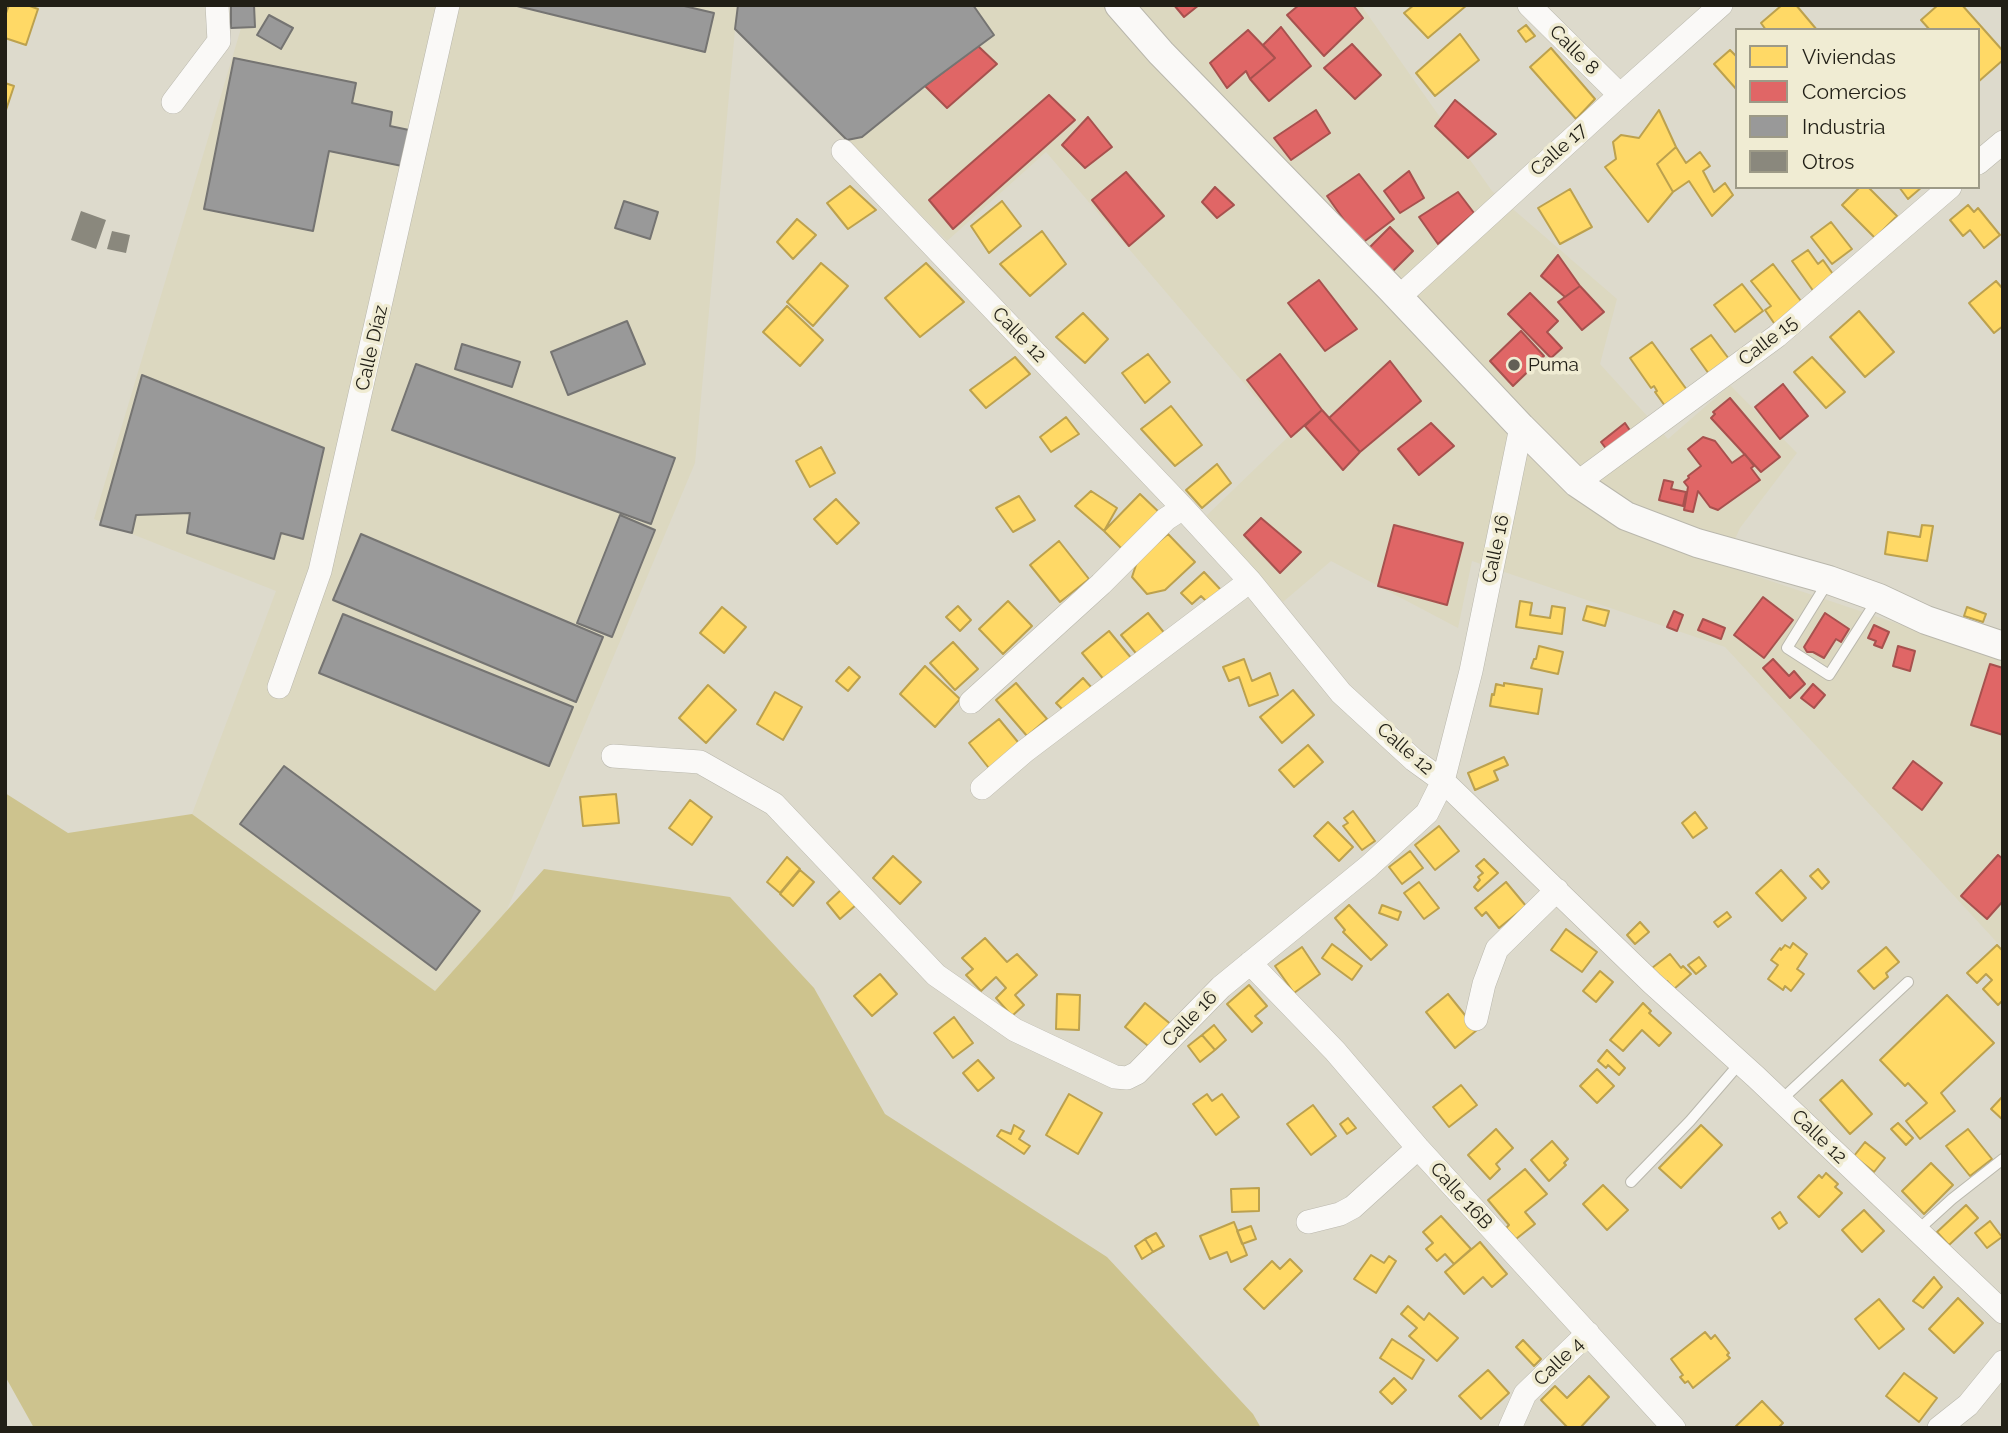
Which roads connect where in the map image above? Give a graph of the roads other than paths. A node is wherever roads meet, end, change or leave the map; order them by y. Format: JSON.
{"nodes":[{"id":1,"x":217,"y":5,"type":"edge"},
{"id":2,"x":448,"y":5,"type":"edge"},
{"id":3,"x":1119,"y":5,"type":"edge"},
{"id":4,"x":1529,"y":5,"type":"edge"},
{"id":5,"x":1721,"y":5,"type":"edge"},
{"id":6,"x":1620,"y":95,"type":"junction"},
{"id":7,"x":173,"y":102,"type":"dead end"},
{"id":8,"x":2003,"y":142,"type":"edge"},
{"id":9,"x":844,"y":151,"type":"dead end"},
{"id":10,"x":1980,"y":161,"type":"edge"},
{"id":11,"x":1948,"y":189,"type":"edge"},
{"id":12,"x":1399,"y":296,"type":"junction"},
{"id":13,"x":1521,"y":427,"type":"junction"},
{"id":14,"x":1577,"y":483,"type":"junction"},
{"id":15,"x":1184,"y":508,"type":"junction"},
{"id":16,"x":1829,"y":580,"type":"junction"},
{"id":17,"x":1250,"y":581,"type":"junction"},
{"id":18,"x":1879,"y":598,"type":"junction"},
{"id":19,"x":2003,"y":646,"type":"edge"},
{"id":20,"x":279,"y":687,"type":"dead end"},
{"id":21,"x":971,"y":702,"type":"dead end"},
{"id":22,"x":613,"y":756,"type":"dead end"},
{"id":23,"x":1443,"y":781,"type":"junction"},
{"id":24,"x":982,"y":788,"type":"dead end"},
{"id":25,"x":1556,"y":890,"type":"junction"},
{"id":26,"x":1250,"y":963,"type":"junction"},
{"id":27,"x":1908,"y":982,"type":"dead end"},
{"id":28,"x":1476,"y":1018,"type":"dead end"},
{"id":29,"x":1740,"y":1063,"type":"junction"},
{"id":30,"x":1780,"y":1101,"type":"junction"},
{"id":31,"x":1418,"y":1148,"type":"junction"},
{"id":32,"x":2003,"y":1159,"type":"edge"},
{"id":33,"x":1631,"y":1182,"type":"dead end"},
{"id":34,"x":1308,"y":1222,"type":"dead end"},
{"id":35,"x":1918,"y":1230,"type":"junction"},
{"id":36,"x":2003,"y":1312,"type":"edge"},
{"id":37,"x":1588,"y":1333,"type":"junction"},
{"id":38,"x":2003,"y":1362,"type":"edge"},
{"id":39,"x":1510,"y":1428,"type":"edge"},
{"id":40,"x":1674,"y":1428,"type":"edge"},
{"id":41,"x":1940,"y":1428,"type":"edge"}],
"edges":[{"from":1,"to":7,"type":"street"},
{"from":2,"to":20,"type":"street","name":"Calle Díaz"},
{"from":3,"to":12,"type":"street"},
{"from":4,"to":6,"type":"street","name":"Calle 8"},
{"from":5,"to":6,"type":"street","name":"Calle 17"},
{"from":6,"to":12,"type":"street","name":"Calle 17"},
{"from":8,"to":10,"type":"street"},
{"from":9,"to":15,"type":"street","name":"Calle 12"},
{"from":11,"to":14,"type":"street","name":"Calle 15"},
{"from":12,"to":13,"type":"street"},
{"from":13,"to":14,"type":"street"},
{"from":13,"to":23,"type":"street","name":"Calle 16"},
{"from":14,"to":16,"type":"street"},
{"from":15,"to":17,"type":"street","name":"Calle 12"},
{"from":15,"to":21,"type":"street"},
{"from":16,"to":18,"type":"street"},
{"from":16,"to":18,"type":"lane"},
{"from":17,"to":23,"type":"street","name":"Calle 12"},
{"from":17,"to":24,"type":"street"},
{"from":18,"to":19,"type":"street"},
{"from":22,"to":26,"type":"street","name":"Calle 16"},
{"from":23,"to":25,"type":"street","name":"Calle 12"},
{"from":23,"to":26,"type":"street","name":"Calle 16"},
{"from":25,"to":28,"type":"street"},
{"from":25,"to":29,"type":"street","name":"Calle 12"},
{"from":26,"to":31,"type":"street","name":"Calle 16B"},
{"from":27,"to":30,"type":"lane"},
{"from":29,"to":30,"type":"street","name":"Calle 12"},
{"from":29,"to":33,"type":"lane"},
{"from":30,"to":35,"type":"street","name":"Calle 12"},
{"from":31,"to":34,"type":"street"},
{"from":31,"to":37,"type":"street","name":"Calle 16B"},
{"from":32,"to":35,"type":"lane"},
{"from":35,"to":36,"type":"street","name":"Calle 12"},
{"from":37,"to":39,"type":"street","name":"Calle 4"},
{"from":37,"to":40,"type":"street","name":"Calle 16B"},
{"from":38,"to":41,"type":"street"}]}
